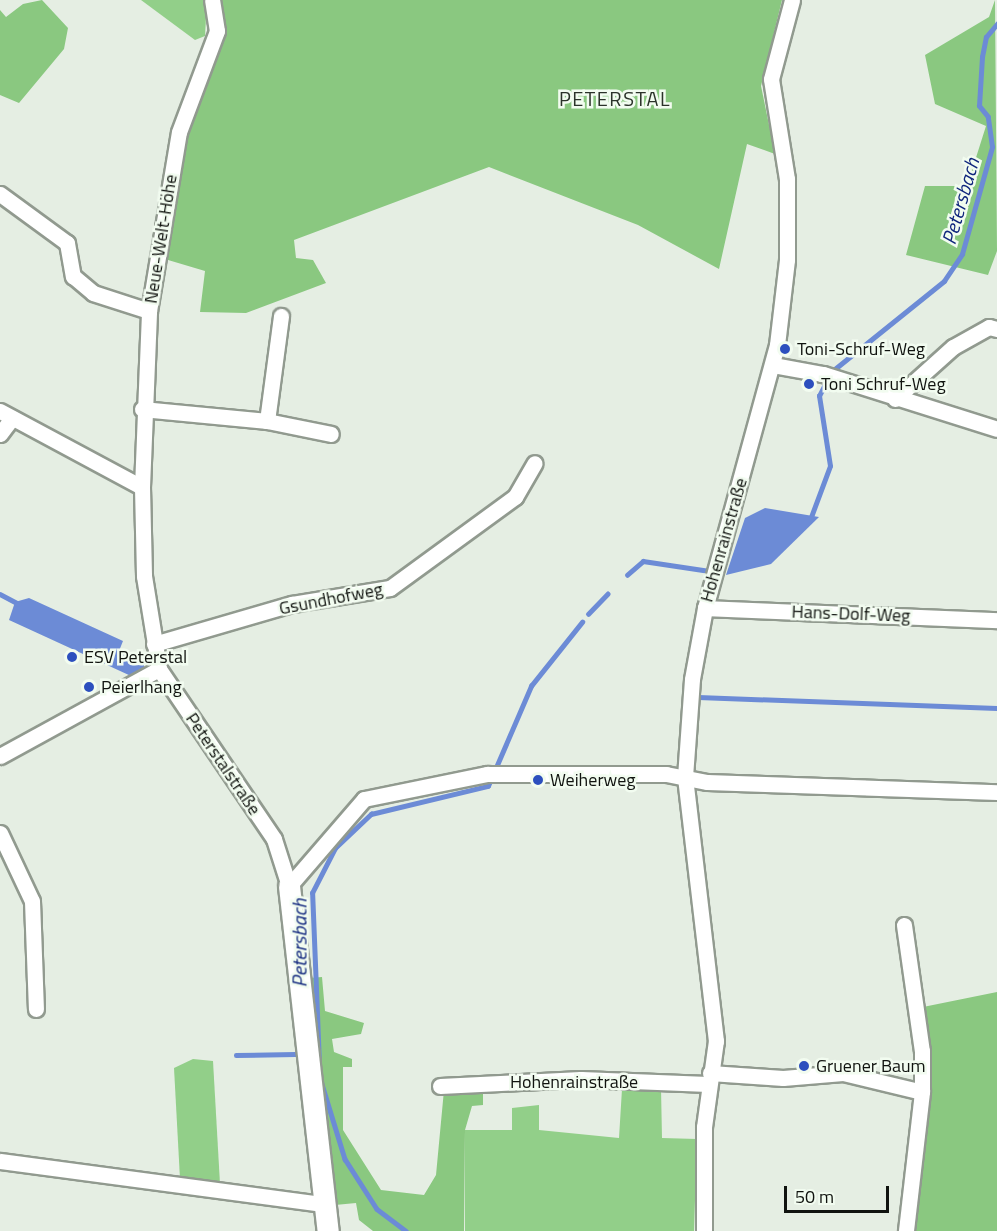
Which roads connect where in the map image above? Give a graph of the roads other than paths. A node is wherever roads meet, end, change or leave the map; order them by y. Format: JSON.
{"nodes":[{"id":1,"x":212,"y":0,"type":"edge"},
{"id":2,"x":792,"y":0,"type":"edge"},
{"id":3,"x":0,"y":194,"type":"edge"},
{"id":4,"x":149,"y":311,"type":"junction"},
{"id":5,"x":281,"y":316,"type":"dead end"},
{"id":6,"x":997,"y":329,"type":"edge"},
{"id":7,"x":773,"y":365,"type":"junction"},
{"id":8,"x":895,"y":399,"type":"junction"},
{"id":9,"x":142,"y":409,"type":"junction"},
{"id":10,"x":6,"y":414,"type":"edge"},
{"id":11,"x":267,"y":421,"type":"junction"},
{"id":12,"x":997,"y":429,"type":"edge"},
{"id":13,"x":0,"y":434,"type":"edge"},
{"id":14,"x":331,"y":434,"type":"dead end"},
{"id":15,"x":535,"y":463,"type":"dead end"},
{"id":16,"x":142,"y":487,"type":"junction"},
{"id":17,"x":705,"y":608,"type":"junction"},
{"id":18,"x":997,"y":620,"type":"edge"},
{"id":19,"x":154,"y":644,"type":"junction"},
{"id":20,"x":159,"y":669,"type":"junction"},
{"id":21,"x":0,"y":756,"type":"edge"},
{"id":22,"x":685,"y":777,"type":"junction"},
{"id":23,"x":997,"y":792,"type":"edge"},
{"id":24,"x":0,"y":833,"type":"edge"},
{"id":25,"x":289,"y":886,"type":"junction"},
{"id":26,"x":904,"y":925,"type":"dead end"},
{"id":27,"x":36,"y":1009,"type":"dead end"},
{"id":28,"x":709,"y":1079,"type":"junction"},
{"id":29,"x":440,"y":1086,"type":"dead end"},
{"id":30,"x":922,"y":1092,"type":"junction"},
{"id":31,"x":0,"y":1161,"type":"edge"},
{"id":32,"x":323,"y":1204,"type":"junction"},
{"id":33,"x":328,"y":1231,"type":"edge"},
{"id":34,"x":704,"y":1231,"type":"edge"},
{"id":35,"x":906,"y":1231,"type":"edge"}],
"edges":[{"from":1,"to":4,"type":"street","name":"Neue-Welt-Höhe"},
{"from":2,"to":7,"type":"street","name":"Hohenrainstraße"},
{"from":3,"to":4,"type":"street"},
{"from":4,"to":9,"type":"street","name":"Neue-Welt-Höhe"},
{"from":5,"to":11,"type":"street"},
{"from":6,"to":8,"type":"street"},
{"from":7,"to":8,"type":"street"},
{"from":7,"to":17,"type":"street","name":"Hohenrainstraße"},
{"from":8,"to":12,"type":"street"},
{"from":9,"to":11,"type":"street"},
{"from":9,"to":16,"type":"street","name":"Neue-Welt-Höhe"},
{"from":10,"to":13,"type":"street"},
{"from":10,"to":16,"type":"street"},
{"from":11,"to":14,"type":"street"},
{"from":15,"to":19,"type":"street","name":"Gsundhofweg"},
{"from":16,"to":19,"type":"street","name":"Peterstalstraße"},
{"from":17,"to":18,"type":"street","name":"Hans-Dolf-Weg"},
{"from":17,"to":22,"type":"street","name":"Hohenrainstraße"},
{"from":19,"to":20,"type":"street","name":"Peterstalstraße"},
{"from":20,"to":21,"type":"street"},
{"from":20,"to":25,"type":"street","name":"Peterstalstraße"},
{"from":22,"to":23,"type":"street"},
{"from":22,"to":25,"type":"street"},
{"from":22,"to":28,"type":"street","name":"Hohenrainstraße"},
{"from":24,"to":27,"type":"street"},
{"from":25,"to":32,"type":"street","name":"Peterstalstraße"},
{"from":26,"to":30,"type":"street"},
{"from":28,"to":29,"type":"street","name":"Hohenrainstraße"},
{"from":28,"to":30,"type":"street"},
{"from":28,"to":34,"type":"street","name":"Hohenrainstraße"},
{"from":30,"to":35,"type":"street"},
{"from":31,"to":32,"type":"street"},
{"from":32,"to":33,"type":"street","name":"Peterstalstraße"}]}
